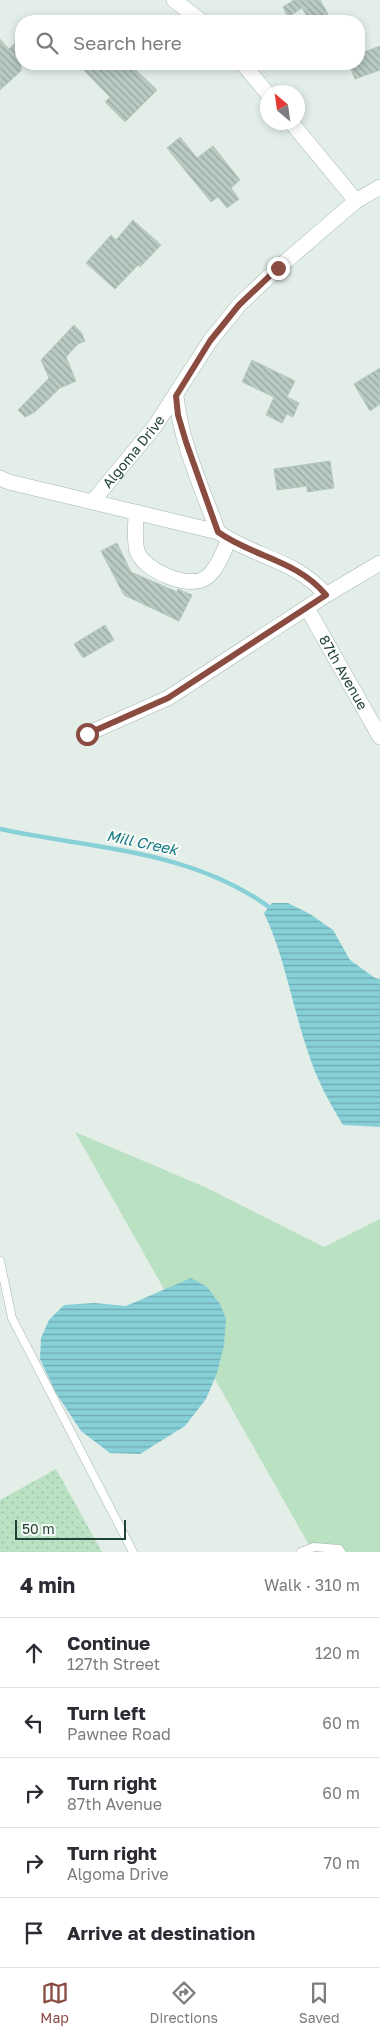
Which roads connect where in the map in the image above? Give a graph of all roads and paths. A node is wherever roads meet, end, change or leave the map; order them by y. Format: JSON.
{"nodes":[{"id":1,"x":174,"y":0,"type":"edge"},
{"id":2,"x":194,"y":15,"type":"edge"},
{"id":3,"x":248,"y":70,"type":"edge"},
{"id":4,"x":260,"y":85,"type":"edge"},
{"id":5,"x":298,"y":130,"type":"edge"},
{"id":6,"x":380,"y":187,"type":"edge"},
{"id":7,"x":356,"y":201,"type":"junction"},
{"id":8,"x":176,"y":396,"type":"junction"},
{"id":9,"x":0,"y":478,"type":"edge"},
{"id":10,"x":93,"y":501,"type":"junction"},
{"id":11,"x":136,"y":512,"type":"junction"},
{"id":12,"x":223,"y":536,"type":"junction"},
{"id":13,"x":380,"y":563,"type":"edge"},
{"id":14,"x":326,"y":595,"type":"junction"},
{"id":15,"x":306,"y":608,"type":"junction"},
{"id":16,"x":87,"y":734,"type":"dead end"},
{"id":17,"x":380,"y":737,"type":"edge"},
{"id":18,"x":0,"y":1261,"type":"edge"},
{"id":19,"x":133,"y":1552,"type":"edge"},
{"id":20,"x":301,"y":1552,"type":"edge"},
{"id":21,"x":341,"y":1552,"type":"edge"}],
"edges":[{"from":1,"to":2,"type":"street"},
{"from":3,"to":4,"type":"street"},
{"from":5,"to":7,"type":"street"},
{"from":6,"to":7,"type":"street","name":"Algoma Drive"},
{"from":7,"to":8,"type":"street","name":"Algoma Drive"},
{"from":8,"to":10,"type":"street","name":"Algoma Drive"},
{"from":8,"to":12,"type":"street"},
{"from":9,"to":10,"type":"street"},
{"from":10,"to":11,"type":"street"},
{"from":11,"to":12,"type":"street"},
{"from":11,"to":12,"type":"street"},
{"from":12,"to":14,"type":"street"},
{"from":13,"to":14,"type":"street"},
{"from":14,"to":15,"type":"street"},
{"from":15,"to":16,"type":"street"},
{"from":15,"to":17,"type":"street","name":"87th Avenue"},
{"from":18,"to":19,"type":"lane"},
{"from":20,"to":21,"type":"lane"}]}
